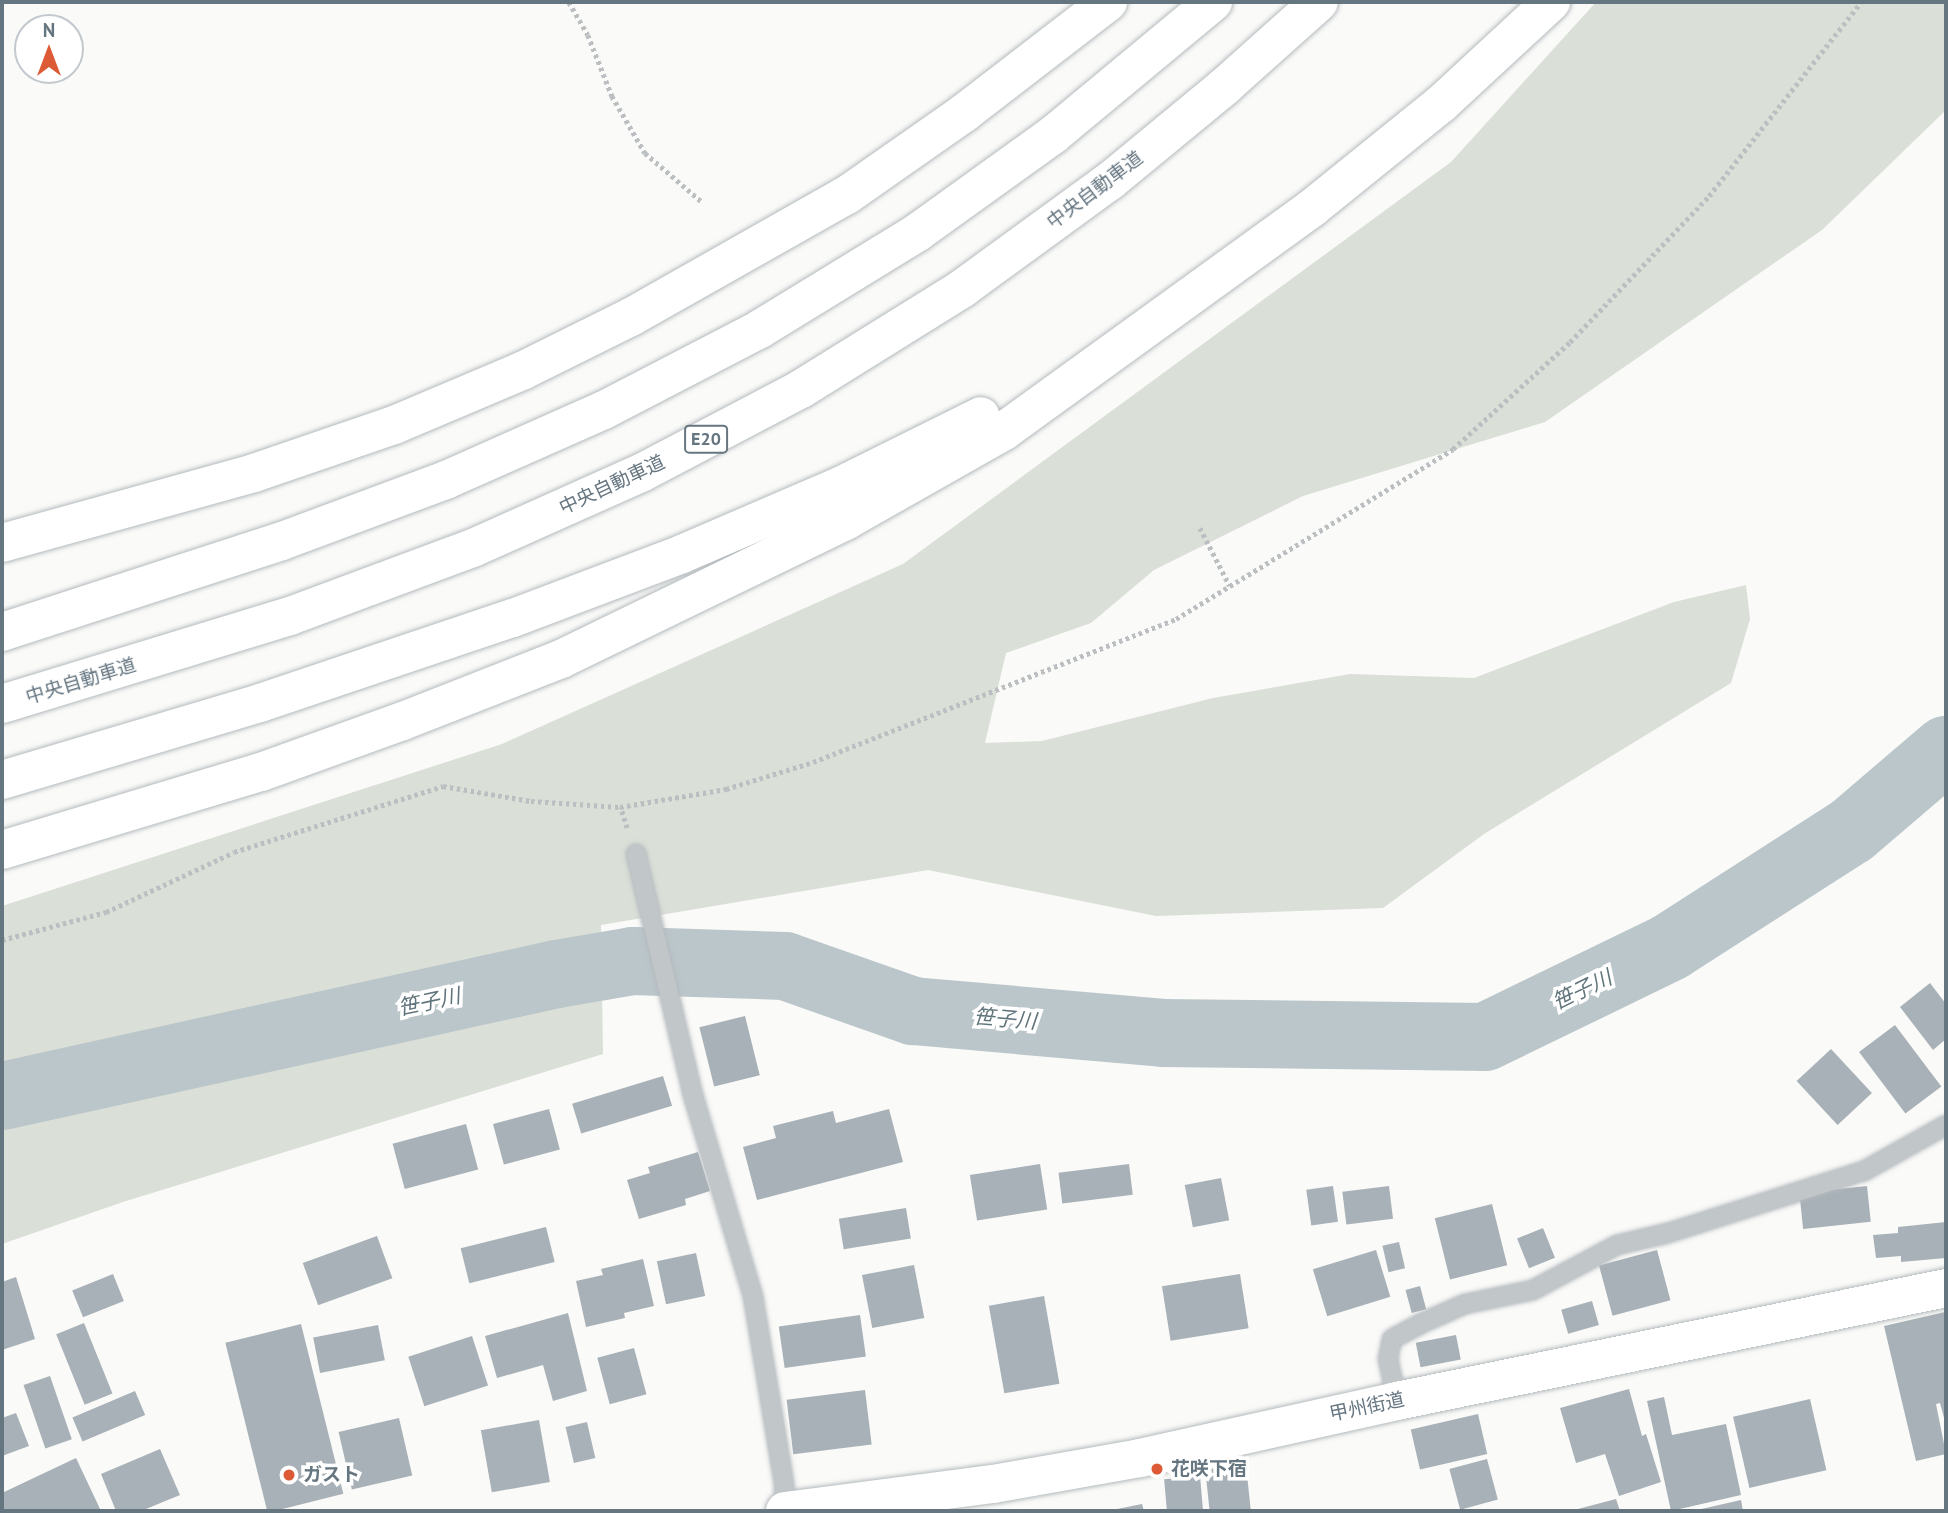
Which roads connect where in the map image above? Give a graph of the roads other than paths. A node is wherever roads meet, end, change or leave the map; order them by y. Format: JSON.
{"nodes":[{"id":1,"x":1108,"y":2,"type":"edge"},
{"id":2,"x":1213,"y":2,"type":"edge"},
{"id":3,"x":1319,"y":2,"type":"edge"},
{"id":4,"x":1550,"y":2,"type":"edge"},
{"id":5,"x":1174,"y":306,"type":"junction"},
{"id":6,"x":2,"y":543,"type":"edge"},
{"id":7,"x":2,"y":632,"type":"edge"},
{"id":8,"x":2,"y":704,"type":"edge"},
{"id":9,"x":4,"y":780,"type":"edge"},
{"id":10,"x":2,"y":850,"type":"edge"},
{"id":11,"x":636,"y":854,"type":"road end"},
{"id":12,"x":1946,"y":1125,"type":"edge"},
{"id":13,"x":1946,"y":1288,"type":"edge"},
{"id":14,"x":1397,"y":1401,"type":"junction"},
{"id":15,"x":785,"y":1511,"type":"edge"}],
"edges":[{"from":1,"to":6,"type":"main road"},
{"from":2,"to":7,"type":"main road"},
{"from":3,"to":8,"type":"main road","name":"中央自動車道","number":"E20"},
{"from":4,"to":5,"type":"main road"},
{"from":5,"to":9,"type":"main road"},
{"from":5,"to":10,"type":"main road"},
{"from":11,"to":15,"type":"lane"},
{"from":12,"to":14,"type":"lane"},
{"from":13,"to":14,"type":"main road","name":"甲州街道"},
{"from":14,"to":15,"type":"main road","name":"甲州街道"}]}
